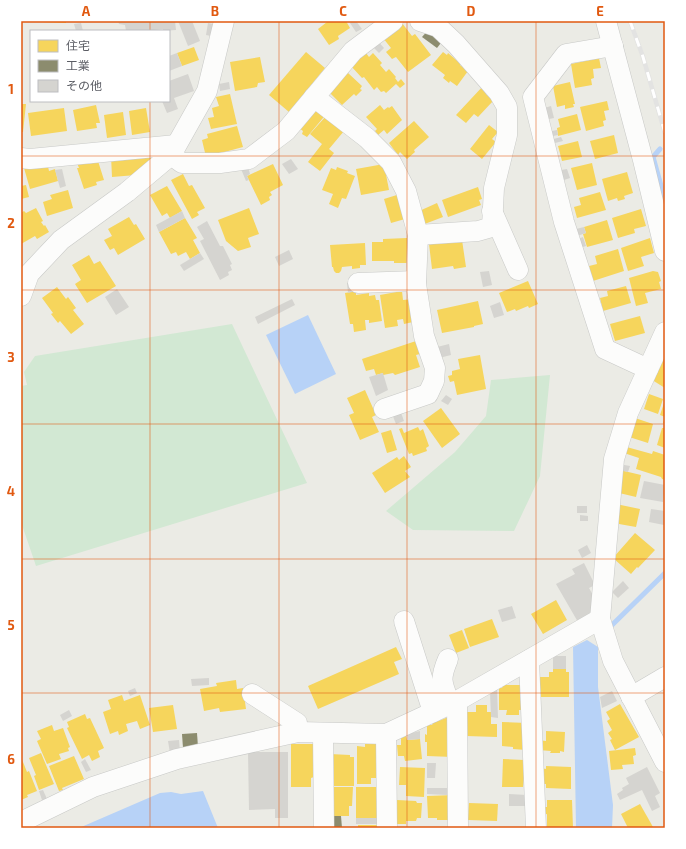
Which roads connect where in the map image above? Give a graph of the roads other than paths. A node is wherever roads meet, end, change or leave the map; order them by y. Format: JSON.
{"nodes":[{"id":1,"x":224,"y":21,"type":"edge"},
{"id":2,"x":393,"y":21,"type":"edge"},
{"id":3,"x":420,"y":21,"type":"edge"},
{"id":4,"x":606,"y":21,"type":"edge"},
{"id":5,"x":613,"y":46,"type":"junction"},
{"id":6,"x":314,"y":97,"type":"junction"},
{"id":7,"x":174,"y":150,"type":"junction"},
{"id":8,"x":21,"y":158,"type":"edge"},
{"id":9,"x":492,"y":211,"type":"junction"},
{"id":10,"x":418,"y":235,"type":"junction"},
{"id":11,"x":665,"y":251,"type":"edge"},
{"id":12,"x":518,"y":270,"type":"dead end"},
{"id":13,"x":416,"y":281,"type":"junction"},
{"id":14,"x":358,"y":283,"type":"dead end"},
{"id":15,"x":22,"y":287,"type":"edge"},
{"id":16,"x":665,"y":332,"type":"edge"},
{"id":17,"x":648,"y":369,"type":"junction"},
{"id":18,"x":384,"y":409,"type":"dead end"},
{"id":19,"x":600,"y":620,"type":"junction"},
{"id":20,"x":404,"y":621,"type":"dead end"},
{"id":21,"x":448,"y":659,"type":"dead end"},
{"id":22,"x":529,"y":660,"type":"junction"},
{"id":23,"x":665,"y":677,"type":"edge"},
{"id":24,"x":252,"y":694,"type":"dead end"},
{"id":25,"x":631,"y":697,"type":"junction"},
{"id":26,"x":447,"y":705,"type":"junction"},
{"id":27,"x":298,"y":732,"type":"junction"},
{"id":28,"x":323,"y":733,"type":"junction"},
{"id":29,"x":386,"y":734,"type":"junction"},
{"id":30,"x":665,"y":762,"type":"edge"},
{"id":31,"x":21,"y":821,"type":"edge"},
{"id":32,"x":324,"y":828,"type":"edge"},
{"id":33,"x":387,"y":828,"type":"edge"},
{"id":34,"x":458,"y":828,"type":"edge"},
{"id":35,"x":536,"y":828,"type":"edge"}],
"edges":[{"from":1,"to":7,"type":"street"},
{"from":2,"to":6,"type":"street"},
{"from":3,"to":9,"type":"street"},
{"from":4,"to":5,"type":"street"},
{"from":5,"to":11,"type":"street"},
{"from":5,"to":17,"type":"street"},
{"from":6,"to":7,"type":"street"},
{"from":6,"to":10,"type":"street"},
{"from":7,"to":8,"type":"street"},
{"from":7,"to":15,"type":"street"},
{"from":9,"to":10,"type":"street"},
{"from":9,"to":12,"type":"street"},
{"from":10,"to":13,"type":"street"},
{"from":13,"to":14,"type":"street"},
{"from":13,"to":18,"type":"street"},
{"from":16,"to":17,"type":"street"},
{"from":17,"to":19,"type":"street"},
{"from":19,"to":22,"type":"street"},
{"from":19,"to":25,"type":"street"},
{"from":20,"to":26,"type":"street"},
{"from":21,"to":26,"type":"street"},
{"from":22,"to":26,"type":"street"},
{"from":22,"to":35,"type":"street"},
{"from":23,"to":25,"type":"street"},
{"from":24,"to":27,"type":"street"},
{"from":25,"to":30,"type":"street"},
{"from":26,"to":29,"type":"street"},
{"from":26,"to":34,"type":"street"},
{"from":27,"to":28,"type":"street"},
{"from":27,"to":31,"type":"street"},
{"from":28,"to":29,"type":"street"},
{"from":28,"to":32,"type":"street"},
{"from":29,"to":33,"type":"street"}]}
